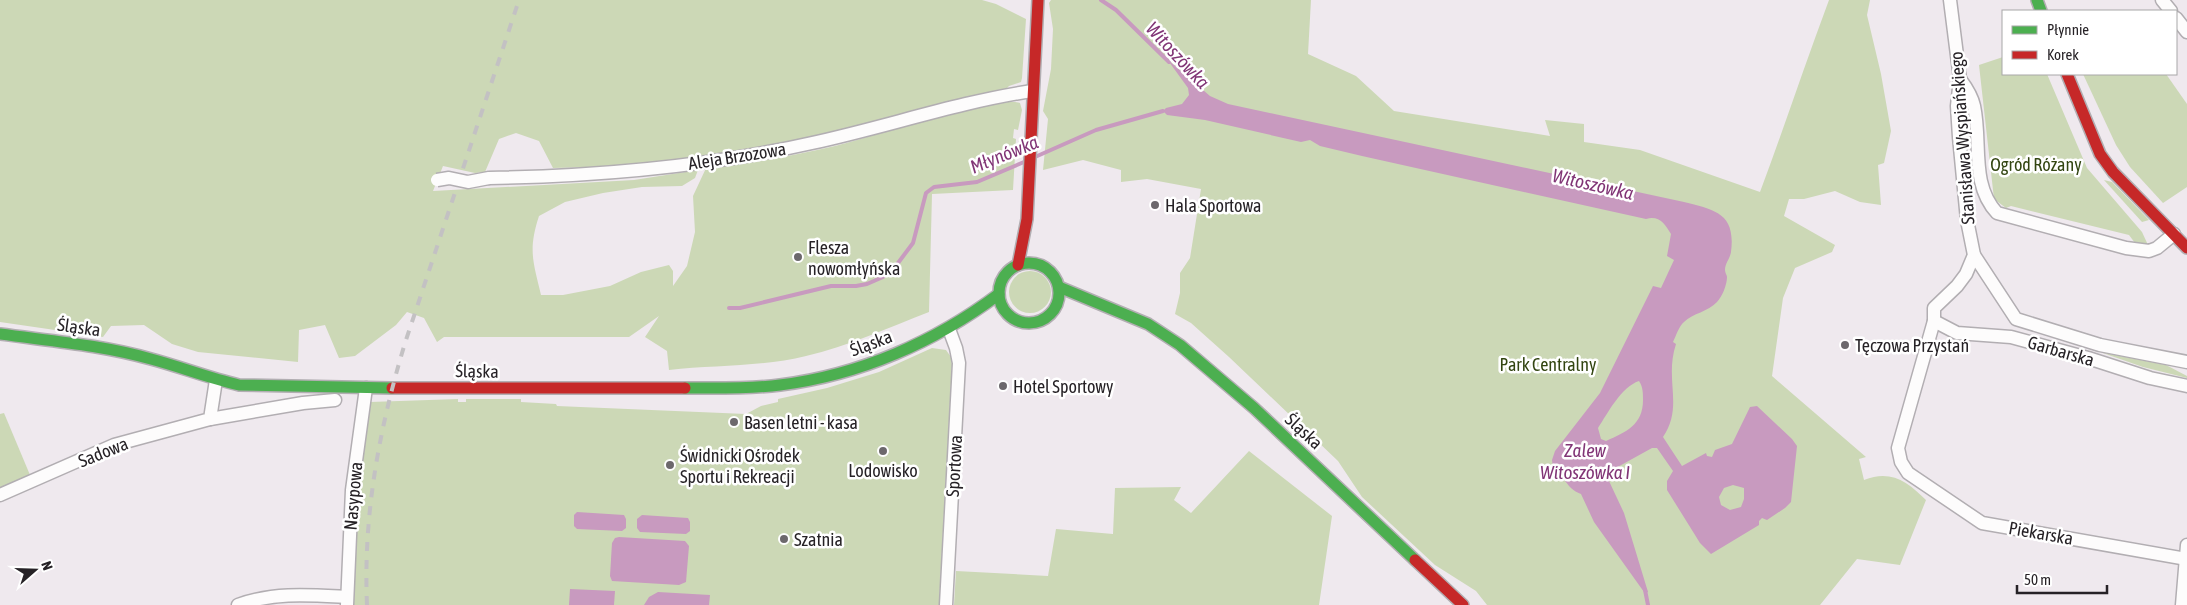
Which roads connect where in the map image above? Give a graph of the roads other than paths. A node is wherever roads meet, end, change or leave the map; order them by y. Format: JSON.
{"nodes":[{"id":1,"x":1038,"y":0,"type":"edge"},
{"id":2,"x":1950,"y":0,"type":"edge"},
{"id":3,"x":2177,"y":19,"type":"edge"},
{"id":4,"x":2187,"y":32,"type":"edge"},
{"id":5,"x":2067,"y":75,"type":"edge"},
{"id":6,"x":1960,"y":79,"type":"junction"},
{"id":7,"x":1032,"y":91,"type":"junction"},
{"id":8,"x":437,"y":180,"type":"dead end"},
{"id":9,"x":1027,"y":218,"type":"junction"},
{"id":10,"x":2174,"y":234,"type":"junction"},
{"id":11,"x":2187,"y":248,"type":"edge"},
{"id":12,"x":1974,"y":255,"type":"junction"},
{"id":13,"x":1018,"y":265,"type":"junction"},
{"id":14,"x":1041,"y":265,"type":"junction"},
{"id":15,"x":1059,"y":287,"type":"junction"},
{"id":16,"x":1000,"y":294,"type":"junction"},
{"id":17,"x":1104,"y":307,"type":"junction"},
{"id":18,"x":1052,"y":313,"type":"junction"},
{"id":19,"x":1008,"y":314,"type":"junction"},
{"id":20,"x":1934,"y":321,"type":"junction"},
{"id":21,"x":949,"y":329,"type":"junction"},
{"id":22,"x":0,"y":334,"type":"edge"},
{"id":23,"x":2187,"y":362,"type":"edge"},
{"id":24,"x":216,"y":380,"type":"junction"},
{"id":25,"x":2187,"y":386,"type":"edge"},
{"id":26,"x":366,"y":388,"type":"junction"},
{"id":27,"x":335,"y":400,"type":"dead end"},
{"id":28,"x":210,"y":419,"type":"junction"},
{"id":29,"x":0,"y":496,"type":"edge"},
{"id":30,"x":2187,"y":545,"type":"edge"},
{"id":31,"x":2186,"y":559,"type":"edge"},
{"id":32,"x":347,"y":601,"type":"edge"},
{"id":33,"x":238,"y":605,"type":"edge"},
{"id":34,"x":946,"y":605,"type":"edge"},
{"id":35,"x":1462,"y":605,"type":"edge"},
{"id":36,"x":2182,"y":605,"type":"edge"}],
"edges":[{"from":1,"to":7,"type":"street"},
{"from":2,"to":6,"type":"street","name":"Stanisława Wyspiańskiego"},
{"from":3,"to":4,"type":"street"},
{"from":5,"to":10,"type":"street"},
{"from":6,"to":10,"type":"street"},
{"from":6,"to":12,"type":"street","name":"Stanisława Wyspiańskiego"},
{"from":7,"to":8,"type":"street","name":"Aleja Brzozowa","bridge":true},
{"from":7,"to":9,"type":"street"},
{"from":9,"to":13,"type":"street"},
{"from":9,"to":14,"type":"street"},
{"from":10,"to":11,"type":"street"},
{"from":12,"to":20,"type":"street"},
{"from":12,"to":23,"type":"street","name":"Garbarska"},
{"from":13,"to":14,"type":"street"},
{"from":13,"to":16,"type":"street"},
{"from":14,"to":15,"type":"street"},
{"from":15,"to":17,"type":"street","name":"Śląska"},
{"from":15,"to":18,"type":"street"},
{"from":16,"to":19,"type":"street"},
{"from":16,"to":21,"type":"street","name":"Śląska"},
{"from":17,"to":18,"type":"street","name":"Śląska"},
{"from":17,"to":35,"type":"street","name":"Śląska"},
{"from":18,"to":19,"type":"street"},
{"from":19,"to":21,"type":"street","name":"Śląska"},
{"from":20,"to":25,"type":"street","name":"Garbarska"},
{"from":20,"to":31,"type":"street","name":"Piekarska"},
{"from":21,"to":26,"type":"street","name":"Śląska"},
{"from":21,"to":34,"type":"street","name":"Sportowa"},
{"from":22,"to":24,"type":"street","name":"Śląska"},
{"from":24,"to":26,"type":"street","name":"Śląska"},
{"from":24,"to":28,"type":"street"},
{"from":26,"to":32,"type":"street","name":"Nasypowa"},
{"from":27,"to":28,"type":"street","name":"Sadowa"},
{"from":28,"to":29,"type":"street","name":"Sadowa"},
{"from":30,"to":31,"type":"street"},
{"from":31,"to":36,"type":"street"},
{"from":32,"to":33,"type":"street"}]}
